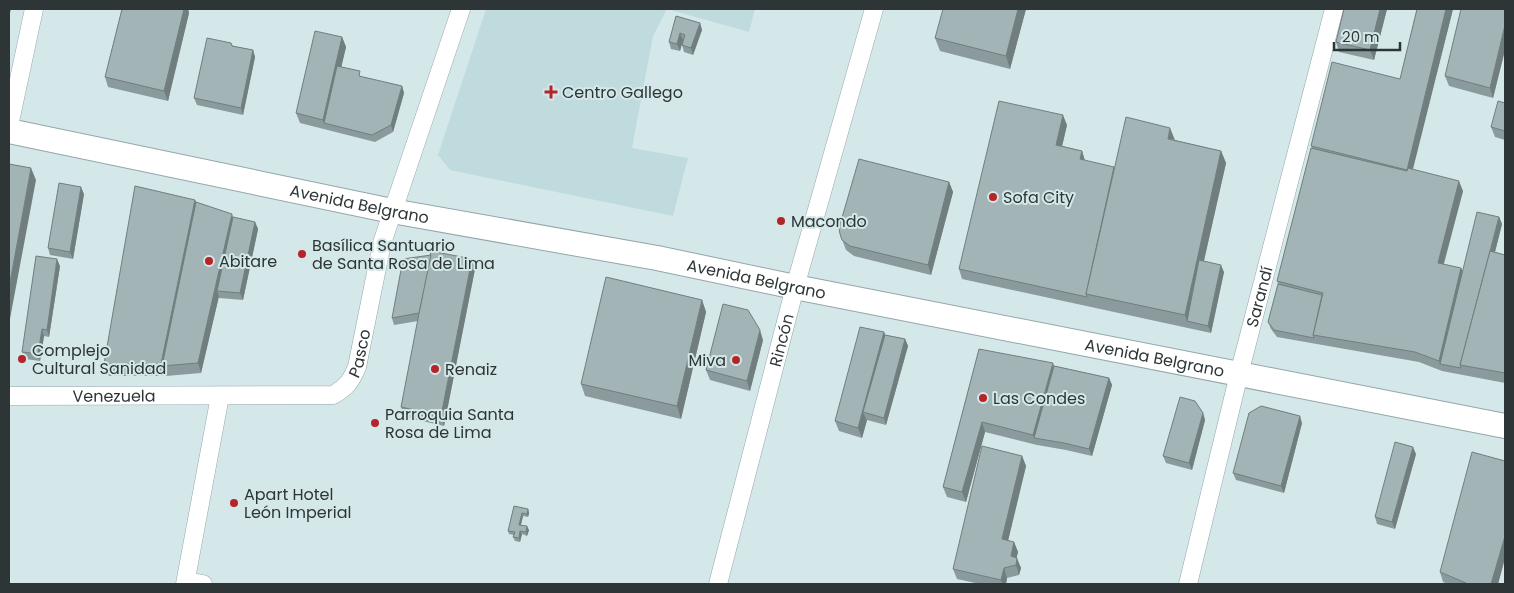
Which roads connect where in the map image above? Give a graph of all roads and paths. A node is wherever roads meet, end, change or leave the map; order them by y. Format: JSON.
{"nodes":[{"id":1,"x":34,"y":9,"type":"edge"},
{"id":2,"x":461,"y":9,"type":"edge"},
{"id":3,"x":874,"y":9,"type":"edge"},
{"id":4,"x":1334,"y":9,"type":"edge"},
{"id":5,"x":9,"y":126,"type":"edge"},
{"id":6,"x":9,"y":131,"type":"edge"},
{"id":7,"x":392,"y":211,"type":"junction"},
{"id":8,"x":795,"y":287,"type":"junction"},
{"id":9,"x":1239,"y":374,"type":"junction"},
{"id":10,"x":9,"y":396,"type":"edge"},
{"id":11,"x":220,"y":396,"type":"junction"},
{"id":12,"x":1505,"y":426,"type":"edge"},
{"id":13,"x":192,"y":583,"type":"edge"},
{"id":14,"x":718,"y":584,"type":"edge"},
{"id":15,"x":1188,"y":584,"type":"edge"}],
"edges":[{"from":1,"to":5,"type":"street"},
{"from":2,"to":7,"type":"street","name":"Pasco"},
{"from":3,"to":8,"type":"street","name":"Rincón"},
{"from":4,"to":9,"type":"street","name":"Sarandí"},
{"from":6,"to":7,"type":"main road","name":"Avenida Belgrano"},
{"from":7,"to":8,"type":"main road","name":"Avenida Belgrano"},
{"from":7,"to":11,"type":"street","name":"Pasco"},
{"from":8,"to":9,"type":"main road","name":"Avenida Belgrano"},
{"from":8,"to":14,"type":"street","name":"Rincón"},
{"from":9,"to":12,"type":"main road","name":"Avenida Belgrano"},
{"from":9,"to":15,"type":"street","name":"Sarandí"},
{"from":10,"to":11,"type":"street","name":"Venezuela"},
{"from":11,"to":13,"type":"street"}]}
